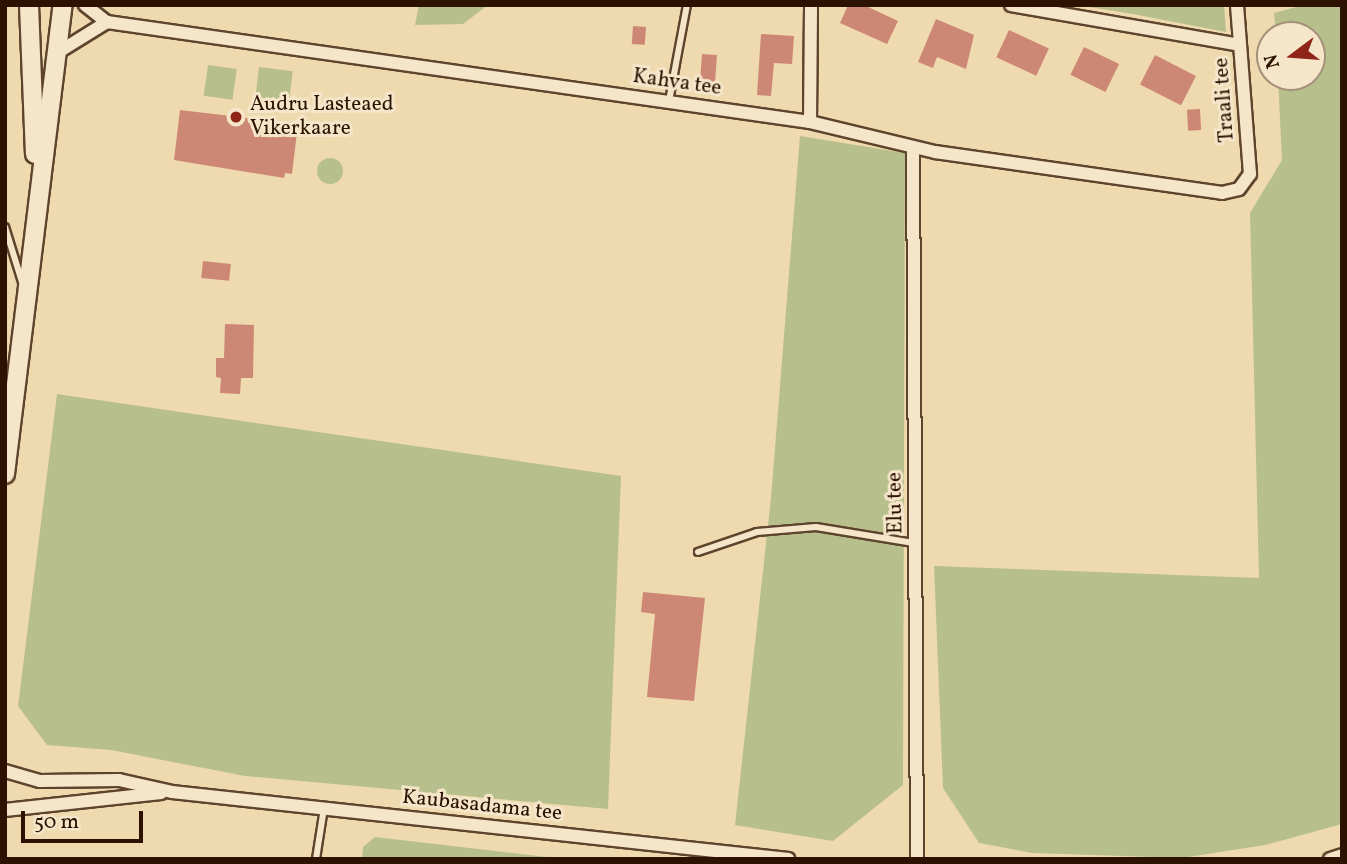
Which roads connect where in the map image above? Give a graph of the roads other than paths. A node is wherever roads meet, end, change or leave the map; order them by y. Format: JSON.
{"nodes":[{"id":1,"x":29,"y":5,"type":"edge"},
{"id":2,"x":63,"y":5,"type":"edge"},
{"id":3,"x":85,"y":5,"type":"edge"},
{"id":4,"x":687,"y":5,"type":"edge"},
{"id":5,"x":811,"y":5,"type":"edge"},
{"id":6,"x":1011,"y":5,"type":"edge"},
{"id":7,"x":1237,"y":5,"type":"edge"},
{"id":8,"x":107,"y":22,"type":"junction"},
{"id":9,"x":1240,"y":45,"type":"junction"},
{"id":10,"x":57,"y":53,"type":"junction"},
{"id":11,"x":669,"y":101,"type":"junction"},
{"id":12,"x":810,"y":122,"type":"junction"},
{"id":13,"x":913,"y":147,"type":"junction"},
{"id":14,"x":1238,"y":189,"type":"joint"},
{"id":15,"x":38,"y":199,"type":"junction"},
{"id":16,"x":5,"y":227,"type":"edge"},
{"id":17,"x":25,"y":295,"type":"junction"},
{"id":18,"x":5,"y":474,"type":"edge"},
{"id":19,"x":916,"y":543,"type":"junction"},
{"id":20,"x":698,"y":552,"type":"dead end"},
{"id":21,"x":5,"y":771,"type":"edge"},
{"id":22,"x":172,"y":792,"type":"junction"},
{"id":23,"x":324,"y":808,"type":"junction"},
{"id":24,"x":5,"y":810,"type":"edge"},
{"id":25,"x":1342,"y":855,"type":"edge"},
{"id":26,"x":316,"y":859,"type":"edge"},
{"id":27,"x":788,"y":859,"type":"edge"},
{"id":28,"x":917,"y":859,"type":"edge"},
{"id":29,"x":1330,"y":859,"type":"edge"}],
"edges":[{"from":1,"to":15,"type":"main road"},
{"from":2,"to":10,"type":"main road"},
{"from":3,"to":8,"type":"street","name":"Kahva tee"},
{"from":4,"to":11,"type":"lane"},
{"from":5,"to":12,"type":"street"},
{"from":6,"to":9,"type":"street"},
{"from":7,"to":9,"type":"street","name":"Traali tee"},
{"from":8,"to":10,"type":"street"},
{"from":8,"to":11,"type":"street","name":"Kahva tee"},
{"from":9,"to":14,"type":"street","name":"Traali tee"},
{"from":10,"to":15,"type":"main road"},
{"from":11,"to":12,"type":"street","name":"Kahva tee"},
{"from":12,"to":13,"type":"street","name":"Kahva tee"},
{"from":13,"to":14,"type":"street","name":"Kahva tee"},
{"from":13,"to":19,"type":"street","name":"Elu tee"},
{"from":15,"to":17,"type":"main road"},
{"from":16,"to":17,"type":"lane"},
{"from":17,"to":18,"type":"main road"},
{"from":19,"to":20,"type":"lane"},
{"from":19,"to":28,"type":"street","name":"Elu tee"},
{"from":21,"to":22,"type":"street","name":"Kaubasadama tee"},
{"from":22,"to":23,"type":"street","name":"Kaubasadama tee"},
{"from":22,"to":24,"type":"street","name":"Kaubasadama tee"},
{"from":23,"to":26,"type":"lane"},
{"from":23,"to":27,"type":"street","name":"Kaubasadama tee"},
{"from":25,"to":29,"type":"street"}]}
